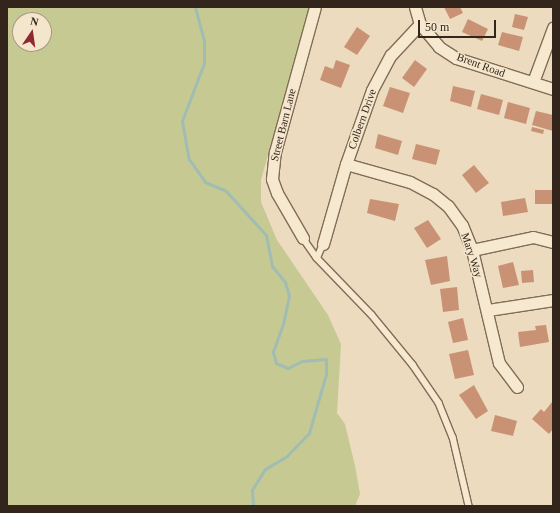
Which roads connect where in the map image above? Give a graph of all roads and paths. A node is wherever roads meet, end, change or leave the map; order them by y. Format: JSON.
{"nodes":[{"id":1,"x":315,"y":7,"type":"edge"},
{"id":2,"x":415,"y":7,"type":"edge"},
{"id":3,"x":420,"y":24,"type":"junction"},
{"id":4,"x":553,"y":28,"type":"edge"},
{"id":5,"x":533,"y":82,"type":"junction"},
{"id":6,"x":553,"y":89,"type":"edge"},
{"id":7,"x":346,"y":164,"type":"junction"},
{"id":8,"x":303,"y":238,"type":"joint"},
{"id":9,"x":553,"y":242,"type":"edge"},
{"id":10,"x":323,"y":244,"type":"joint"},
{"id":11,"x":472,"y":250,"type":"junction"},
{"id":12,"x":316,"y":258,"type":"junction"},
{"id":13,"x":553,"y":300,"type":"edge"},
{"id":14,"x":488,"y":310,"type":"junction"},
{"id":15,"x":517,"y":387,"type":"dead end"},
{"id":16,"x":470,"y":506,"type":"edge"}],
"edges":[{"from":1,"to":8,"type":"street","name":"Street Barn Lane"},
{"from":2,"to":3,"type":"street"},
{"from":3,"to":5,"type":"street","name":"Brent Road"},
{"from":3,"to":7,"type":"street","name":"Colbern Drive"},
{"from":4,"to":5,"type":"street"},
{"from":5,"to":6,"type":"street","name":"Brent Road"},
{"from":7,"to":10,"type":"street","name":"Colbern Drive"},
{"from":7,"to":11,"type":"street","name":"Mary Way"},
{"from":8,"to":12,"type":"lane"},
{"from":9,"to":11,"type":"street"},
{"from":10,"to":12,"type":"lane"},
{"from":11,"to":14,"type":"street","name":"Mary Way"},
{"from":12,"to":16,"type":"lane"},
{"from":13,"to":14,"type":"street"},
{"from":14,"to":15,"type":"street","name":"Mary Way"}]}
